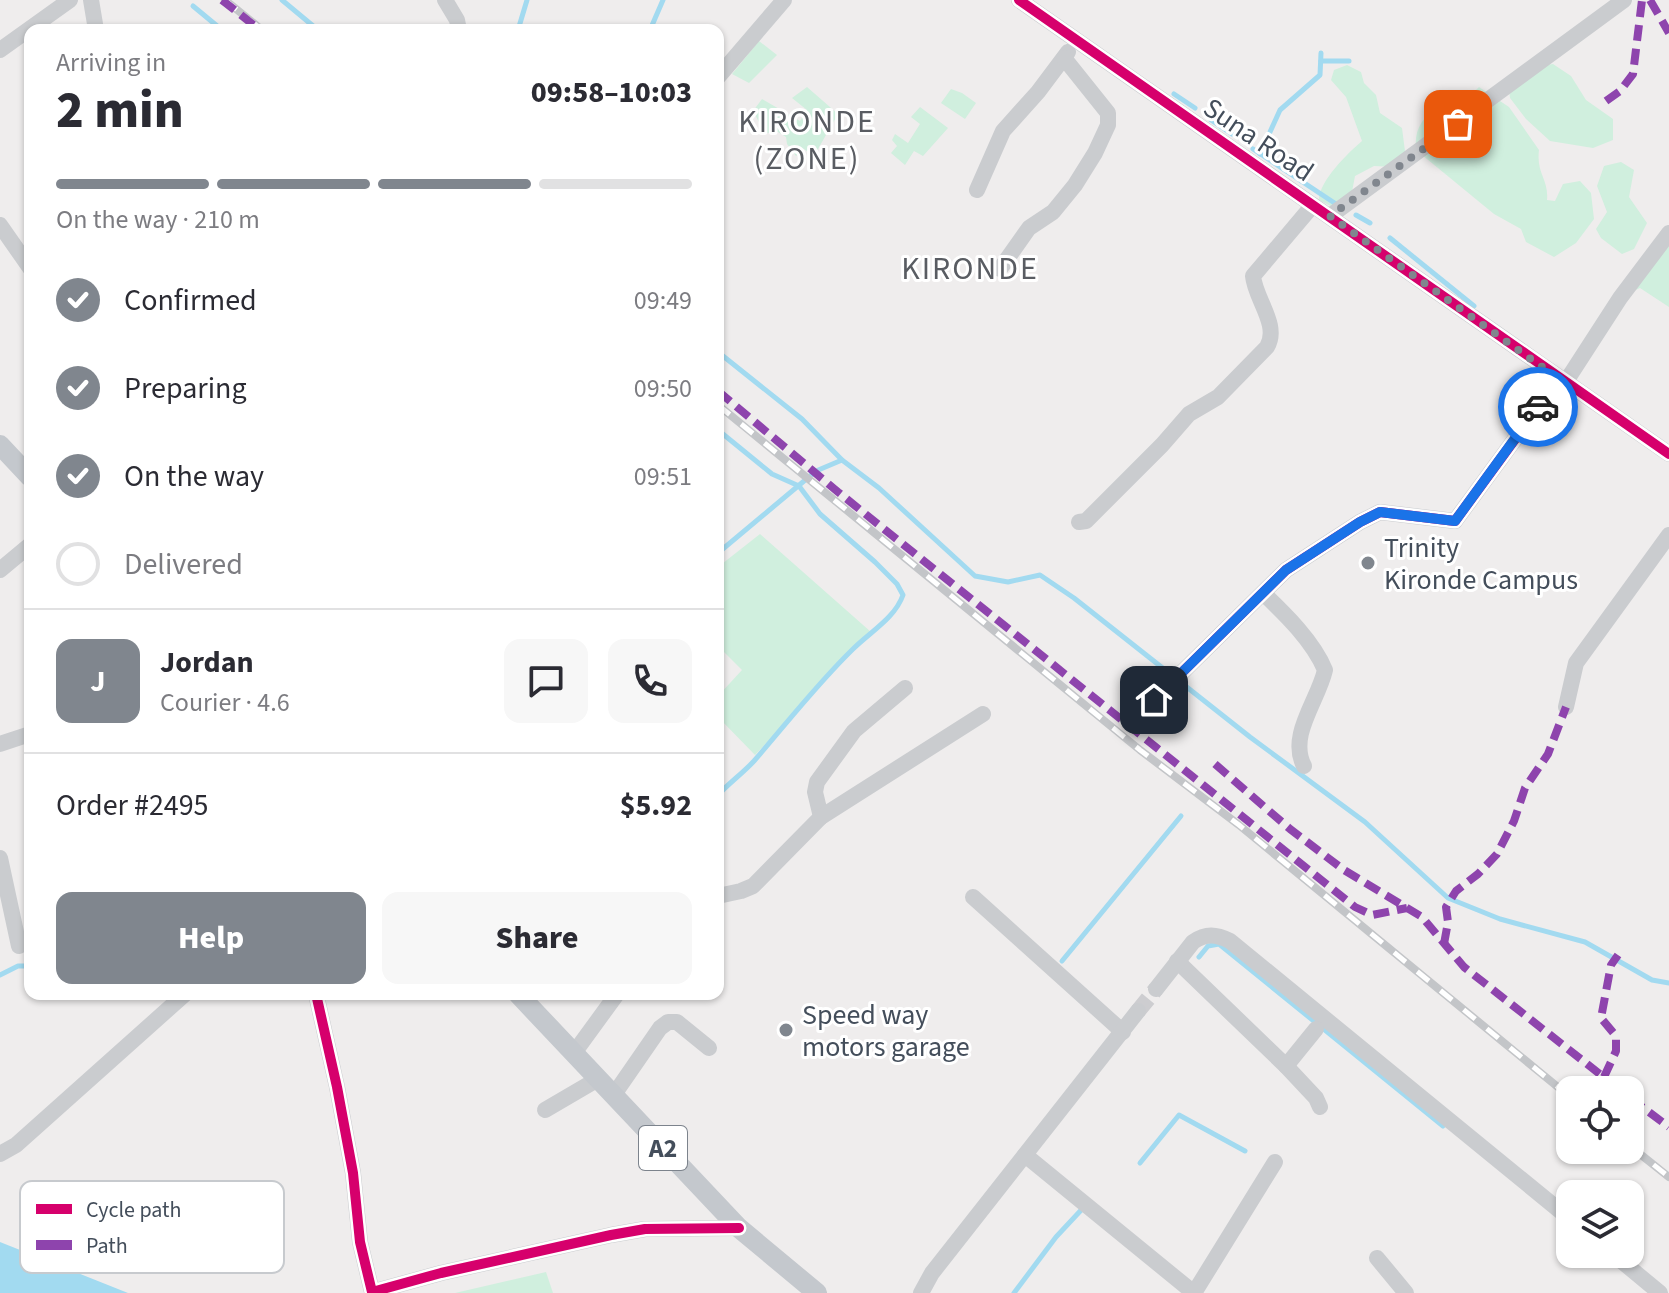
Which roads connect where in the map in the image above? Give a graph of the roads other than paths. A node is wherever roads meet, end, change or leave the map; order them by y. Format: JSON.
{"nodes":[{"id":1,"x":70,"y":0,"type":"edge"},
{"id":2,"x":91,"y":0,"type":"edge"},
{"id":3,"x":445,"y":0,"type":"edge"},
{"id":4,"x":784,"y":0,"type":"edge"},
{"id":5,"x":1019,"y":0,"type":"edge"},
{"id":6,"x":1624,"y":0,"type":"edge"},
{"id":7,"x":36,"y":24,"type":"edge"},
{"id":8,"x":95,"y":24,"type":"edge"},
{"id":9,"x":458,"y":24,"type":"edge"},
{"id":10,"x":24,"y":33,"type":"edge"},
{"id":11,"x":1076,"y":41,"type":"junction"},
{"id":12,"x":0,"y":50,"type":"edge"},
{"id":13,"x":1064,"y":58,"type":"junction"},
{"id":14,"x":724,"y":70,"type":"edge"},
{"id":15,"x":977,"y":190,"type":"dead end"},
{"id":16,"x":1313,"y":205,"type":"junction"},
{"id":17,"x":1330,"y":216,"type":"junction"},
{"id":18,"x":0,"y":225,"type":"edge"},
{"id":19,"x":1669,"y":233,"type":"edge"},
{"id":20,"x":24,"y":259,"type":"edge"},
{"id":21,"x":1000,"y":269,"type":"dead end"},
{"id":22,"x":1562,"y":381,"type":"junction"},
{"id":23,"x":0,"y":445,"type":"edge"},
{"id":24,"x":1669,"y":454,"type":"edge"},
{"id":25,"x":24,"y":466,"type":"edge"},
{"id":26,"x":1079,"y":522,"type":"dead end"},
{"id":27,"x":1669,"y":535,"type":"edge"},
{"id":28,"x":24,"y":550,"type":"edge"},
{"id":29,"x":0,"y":570,"type":"edge"},
{"id":30,"x":1263,"y":593,"type":"junction"},
{"id":31,"x":905,"y":688,"type":"dead end"},
{"id":32,"x":1154,"y":700,"type":"dead end"},
{"id":33,"x":1566,"y":707,"type":"dead end"},
{"id":34,"x":983,"y":714,"type":"dead end"},
{"id":35,"x":24,"y":736,"type":"edge"},
{"id":36,"x":0,"y":744,"type":"edge"},
{"id":37,"x":1304,"y":766,"type":"dead end"},
{"id":38,"x":821,"y":817,"type":"junction"},
{"id":39,"x":0,"y":858,"type":"edge"},
{"id":40,"x":724,"y":894,"type":"edge"},
{"id":41,"x":973,"y":897,"type":"dead end"},
{"id":42,"x":19,"y":946,"type":"dead end"},
{"id":43,"x":1177,"y":961,"type":"junction"},
{"id":44,"x":1156,"y":989,"type":"tunnel mouth"},
{"id":45,"x":178,"y":1000,"type":"edge"},
{"id":46,"x":317,"y":1000,"type":"edge"},
{"id":47,"x":524,"y":1000,"type":"edge"},
{"id":48,"x":613,"y":1000,"type":"edge"},
{"id":49,"x":1138,"y":1011,"type":"tunnel mouth"},
{"id":50,"x":1316,"y":1029,"type":"dead end"},
{"id":51,"x":1123,"y":1032,"type":"junction"},
{"id":52,"x":709,"y":1048,"type":"dead end"},
{"id":53,"x":574,"y":1053,"type":"junction"},
{"id":54,"x":1286,"y":1066,"type":"junction"},
{"id":55,"x":598,"y":1079,"type":"junction"},
{"id":56,"x":613,"y":1096,"type":"junction"},
{"id":57,"x":1320,"y":1107,"type":"dead end"},
{"id":58,"x":545,"y":1110,"type":"dead end"},
{"id":59,"x":0,"y":1154,"type":"edge"},
{"id":60,"x":1025,"y":1155,"type":"junction"},
{"id":61,"x":1275,"y":1162,"type":"dead end"},
{"id":62,"x":1556,"y":1208,"type":"edge"},
{"id":63,"x":739,"y":1228,"type":"junction"},
{"id":64,"x":1377,"y":1258,"type":"dead end"},
{"id":65,"x":1630,"y":1268,"type":"edge"},
{"id":66,"x":817,"y":1293,"type":"edge"},
{"id":67,"x":921,"y":1293,"type":"edge"},
{"id":68,"x":1194,"y":1293,"type":"edge"},
{"id":69,"x":1406,"y":1293,"type":"edge"},
{"id":70,"x":1660,"y":1293,"type":"edge"}],
"edges":[{"from":1,"to":7,"type":"street"},
{"from":2,"to":8,"type":"street"},
{"from":3,"to":9,"type":"street"},
{"from":4,"to":14,"type":"street"},
{"from":5,"to":11,"type":"street","name":"Suna Road"},
{"from":6,"to":17,"type":"street"},
{"from":10,"to":12,"type":"street"},
{"from":11,"to":13,"type":"street"},
{"from":11,"to":16,"type":"street","name":"Suna Road"},
{"from":13,"to":15,"type":"street"},
{"from":13,"to":21,"type":"street"},
{"from":16,"to":17,"type":"street","name":"Suna Road"},
{"from":16,"to":26,"type":"street"},
{"from":17,"to":22,"type":"street","name":"Suna Road"},
{"from":18,"to":20,"type":"street"},
{"from":19,"to":22,"type":"street"},
{"from":22,"to":24,"type":"street","name":"Suna Road"},
{"from":22,"to":30,"type":"street"},
{"from":23,"to":25,"type":"main road"},
{"from":27,"to":33,"type":"street"},
{"from":28,"to":29,"type":"street"},
{"from":30,"to":32,"type":"street"},
{"from":30,"to":37,"type":"street"},
{"from":31,"to":38,"type":"street"},
{"from":34,"to":38,"type":"street"},
{"from":35,"to":36,"type":"street"},
{"from":38,"to":40,"type":"street"},
{"from":39,"to":42,"type":"street"},
{"from":41,"to":51,"type":"street"},
{"from":43,"to":44,"type":"street"},
{"from":43,"to":54,"type":"street"},
{"from":43,"to":62,"type":"street"},
{"from":45,"to":59,"type":"street"},
{"from":46,"to":63,"type":"street"},
{"from":47,"to":53,"type":"main road","number":"A2"},
{"from":48,"to":53,"type":"street"},
{"from":49,"to":51,"type":"street"},
{"from":50,"to":54,"type":"street"},
{"from":51,"to":60,"type":"street"},
{"from":52,"to":56,"type":"street"},
{"from":53,"to":55,"type":"main road","number":"A2"},
{"from":54,"to":57,"type":"street"},
{"from":55,"to":56,"type":"main road","number":"A2"},
{"from":55,"to":58,"type":"street"},
{"from":56,"to":63,"type":"main road","number":"A2"},
{"from":60,"to":67,"type":"street"},
{"from":60,"to":68,"type":"street"},
{"from":61,"to":68,"type":"street"},
{"from":63,"to":66,"type":"main road","number":"A2"},
{"from":64,"to":69,"type":"street"},
{"from":65,"to":70,"type":"street"}]}
